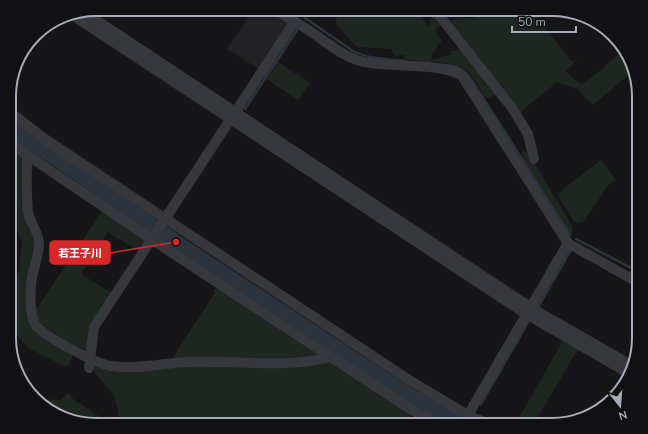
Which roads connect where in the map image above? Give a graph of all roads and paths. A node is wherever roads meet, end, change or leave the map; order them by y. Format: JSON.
{"nodes":[{"id":1,"x":440,"y":16,"type":"edge"},
{"id":2,"x":91,"y":17,"type":"edge"},
{"id":3,"x":78,"y":19,"type":"edge"},
{"id":4,"x":296,"y":19,"type":"edge"},
{"id":5,"x":233,"y":115,"type":"junction"},
{"id":6,"x":16,"y":117,"type":"edge"},
{"id":7,"x":16,"y":147,"type":"edge"},
{"id":8,"x":27,"y":155,"type":"junction"},
{"id":9,"x":534,"y":159,"type":"dead end"},
{"id":10,"x":165,"y":219,"type":"junction"},
{"id":11,"x":151,"y":239,"type":"junction"},
{"id":12,"x":568,"y":242,"type":"junction"},
{"id":13,"x":632,"y":279,"type":"edge"},
{"id":14,"x":528,"y":310,"type":"junction"},
{"id":15,"x":331,"y":357,"type":"junction"},
{"id":16,"x":90,"y":358,"type":"junction"},
{"id":17,"x":628,"y":363,"type":"edge"},
{"id":18,"x":89,"y":368,"type":"dead end"},
{"id":19,"x":625,"y":371,"type":"edge"},
{"id":20,"x":468,"y":415,"type":"junction"},
{"id":21,"x":427,"y":418,"type":"edge"},
{"id":22,"x":475,"y":418,"type":"edge"}],
"edges":[{"from":1,"to":9,"type":"street"},
{"from":2,"to":5,"type":"street"},
{"from":3,"to":5,"type":"street"},
{"from":4,"to":5,"type":"street"},
{"from":4,"to":12,"type":"street"},
{"from":5,"to":10,"type":"street"},
{"from":5,"to":14,"type":"street"},
{"from":6,"to":10,"type":"street"},
{"from":7,"to":8,"type":"street"},
{"from":8,"to":11,"type":"street"},
{"from":8,"to":16,"type":"street"},
{"from":10,"to":11,"type":"street"},
{"from":10,"to":20,"type":"street"},
{"from":11,"to":15,"type":"street"},
{"from":11,"to":16,"type":"street"},
{"from":12,"to":13,"type":"street"},
{"from":12,"to":14,"type":"street"},
{"from":14,"to":17,"type":"street"},
{"from":14,"to":19,"type":"street"},
{"from":14,"to":20,"type":"street"},
{"from":15,"to":16,"type":"street"},
{"from":15,"to":21,"type":"street"},
{"from":16,"to":18,"type":"street"},
{"from":20,"to":22,"type":"street"}]}
